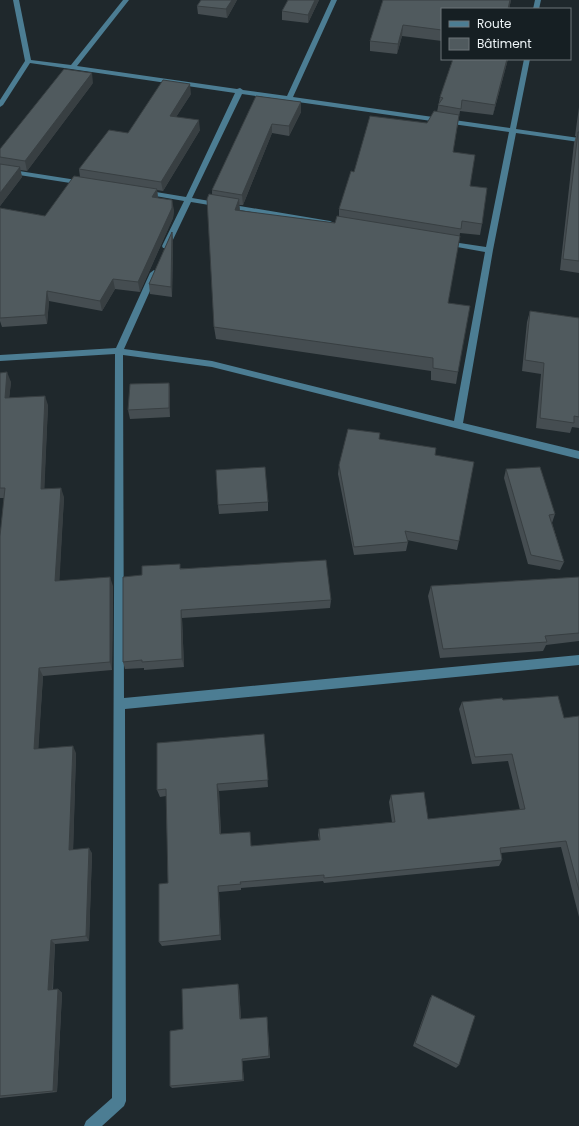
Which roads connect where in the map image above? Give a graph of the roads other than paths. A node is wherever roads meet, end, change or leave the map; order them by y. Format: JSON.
{"nodes":[{"id":1,"x":16,"y":0,"type":"edge"},
{"id":2,"x":126,"y":0,"type":"edge"},
{"id":3,"x":334,"y":0,"type":"edge"},
{"id":4,"x":527,"y":60,"type":"edge"},
{"id":5,"x":28,"y":61,"type":"junction"},
{"id":6,"x":72,"y":68,"type":"junction"},
{"id":7,"x":240,"y":90,"type":"junction"},
{"id":8,"x":289,"y":99,"type":"junction"},
{"id":9,"x":0,"y":105,"type":"edge"},
{"id":10,"x":513,"y":130,"type":"junction"},
{"id":11,"x":579,"y":140,"type":"edge"},
{"id":12,"x":0,"y":170,"type":"edge"},
{"id":13,"x":94,"y":184,"type":"edge"},
{"id":14,"x":133,"y":190,"type":"edge"},
{"id":15,"x":187,"y":199,"type":"junction"},
{"id":16,"x":342,"y":225,"type":"edge"},
{"id":17,"x":435,"y":241,"type":"edge"},
{"id":18,"x":489,"y":250,"type":"junction"},
{"id":19,"x":119,"y":351,"type":"junction"},
{"id":20,"x":0,"y":358,"type":"edge"},
{"id":21,"x":458,"y":426,"type":"junction"},
{"id":22,"x":579,"y":455,"type":"edge"},
{"id":23,"x":579,"y":660,"type":"edge"},
{"id":24,"x":119,"y":704,"type":"junction"},
{"id":25,"x":91,"y":1126,"type":"edge"}],
"edges":[{"from":1,"to":5,"type":"street"},
{"from":2,"to":6,"type":"street"},
{"from":3,"to":8,"type":"street"},
{"from":4,"to":10,"type":"street"},
{"from":5,"to":6,"type":"street"},
{"from":5,"to":9,"type":"street"},
{"from":6,"to":7,"type":"street"},
{"from":7,"to":8,"type":"street"},
{"from":7,"to":15,"type":"street"},
{"from":8,"to":10,"type":"street"},
{"from":10,"to":11,"type":"street"},
{"from":10,"to":18,"type":"street"},
{"from":12,"to":13,"type":"street"},
{"from":14,"to":15,"type":"street"},
{"from":15,"to":16,"type":"street"},
{"from":15,"to":19,"type":"street"},
{"from":17,"to":18,"type":"street"},
{"from":18,"to":21,"type":"street"},
{"from":19,"to":20,"type":"street"},
{"from":19,"to":21,"type":"street"},
{"from":19,"to":24,"type":"street"},
{"from":21,"to":22,"type":"street"},
{"from":23,"to":24,"type":"street"},
{"from":24,"to":25,"type":"street"}]}
